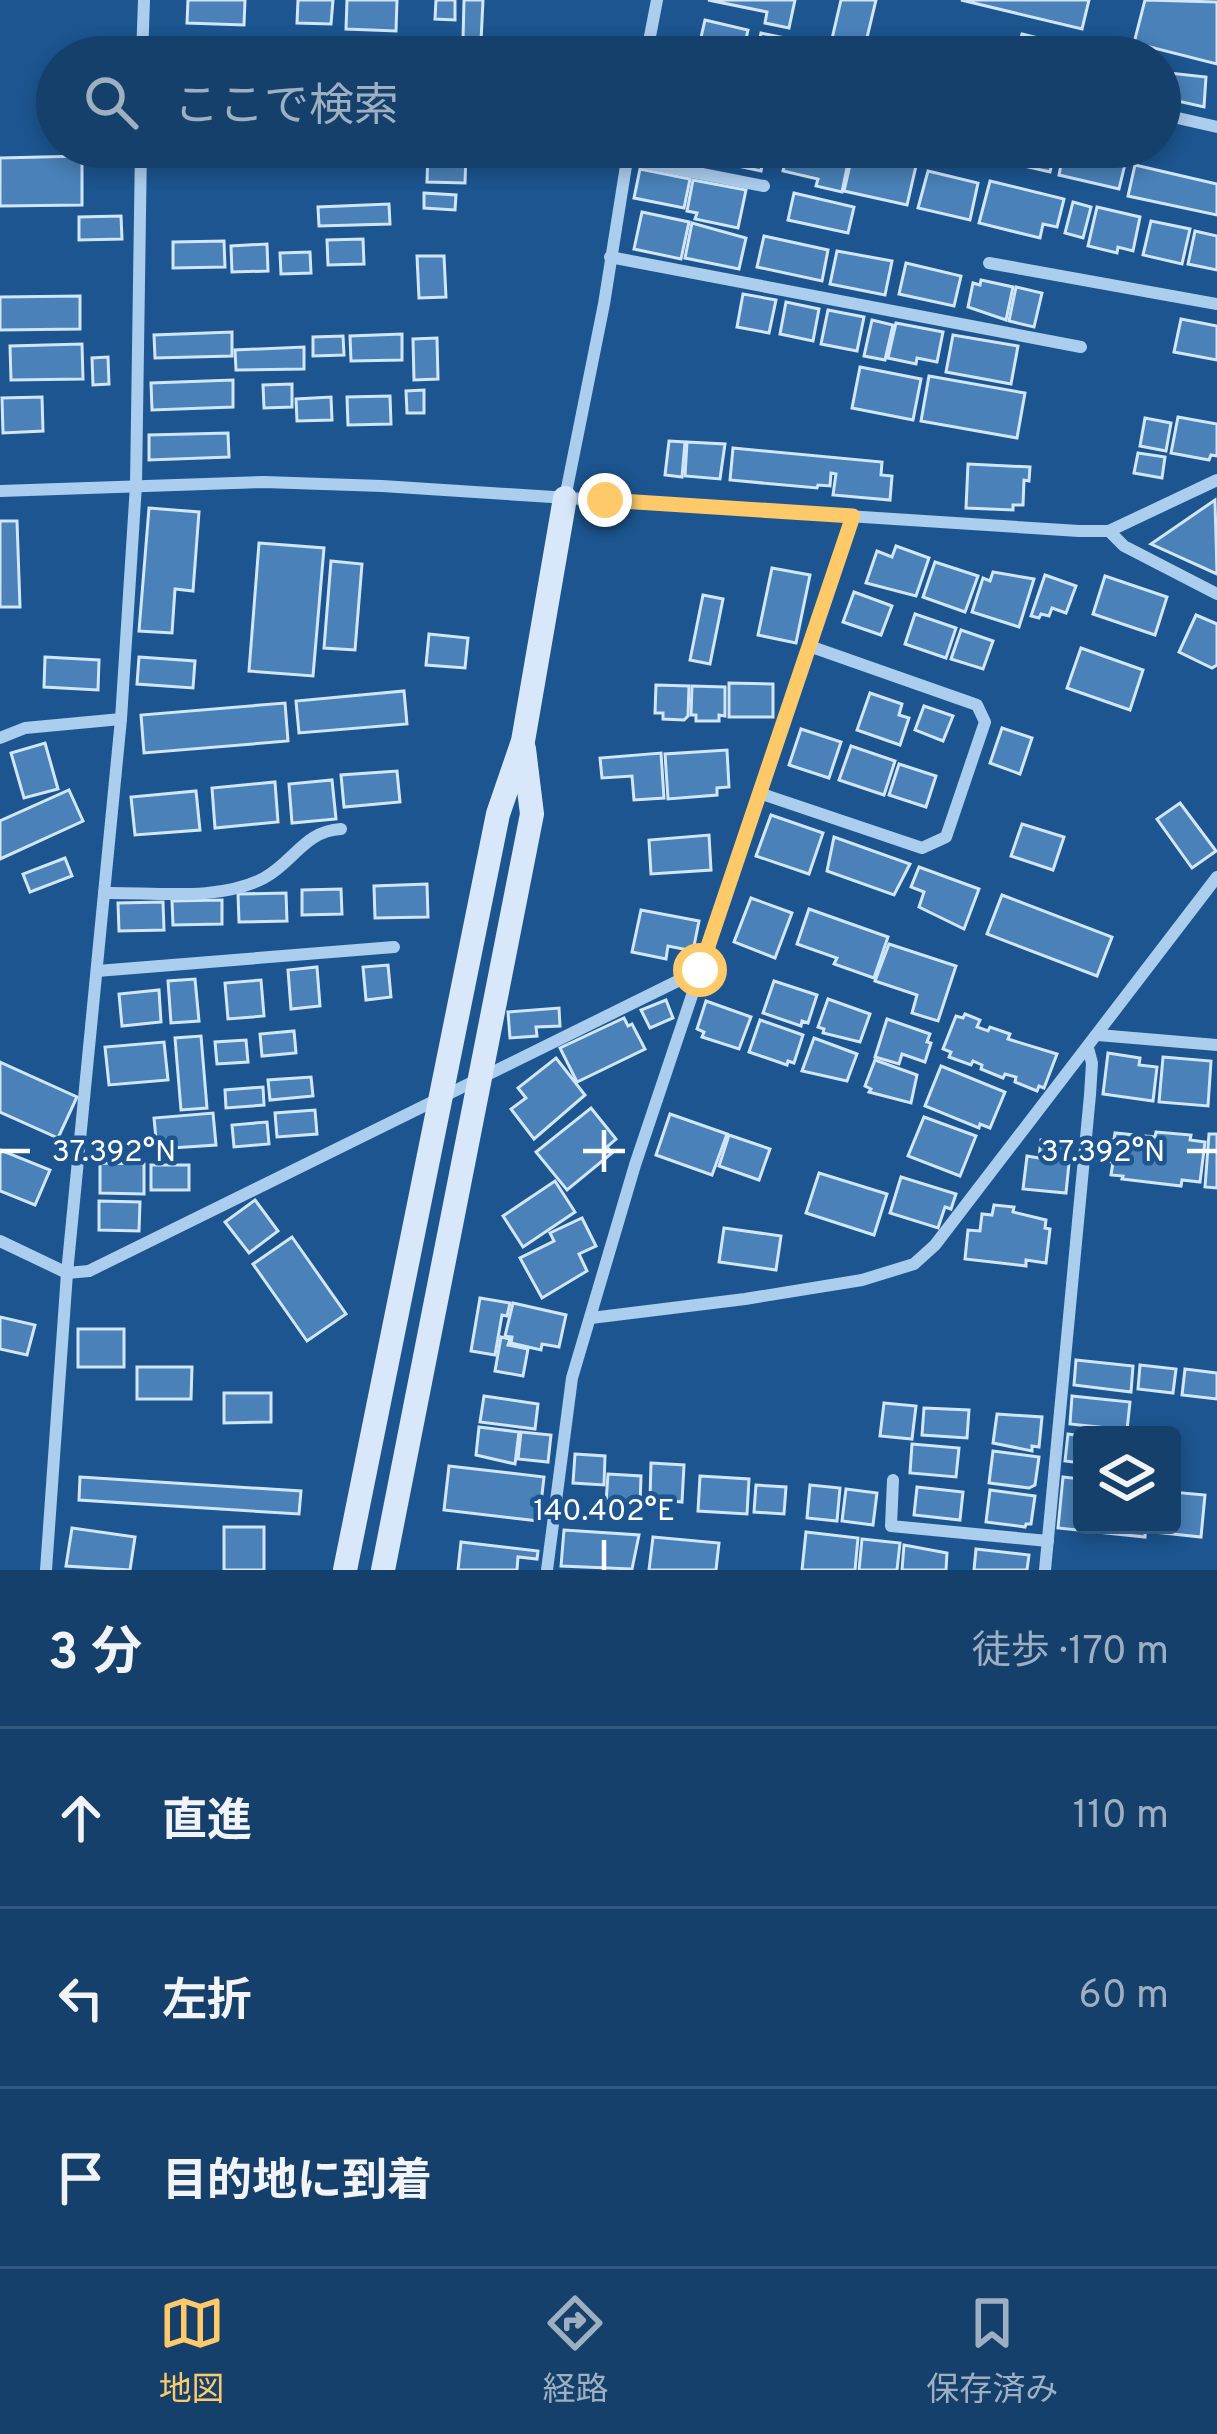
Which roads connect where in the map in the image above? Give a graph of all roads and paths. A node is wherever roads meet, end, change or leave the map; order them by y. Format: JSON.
{"nodes":[{"id":1,"x":143,"y":0,"type":"edge"},
{"id":2,"x":657,"y":0,"type":"edge"},
{"id":3,"x":142,"y":36,"type":"edge"},
{"id":4,"x":650,"y":36,"type":"edge"},
{"id":5,"x":1181,"y":119,"type":"edge"},
{"id":6,"x":1217,"y":127,"type":"edge"},
{"id":7,"x":140,"y":168,"type":"edge"},
{"id":8,"x":625,"y":168,"type":"edge"},
{"id":9,"x":690,"y":168,"type":"edge"},
{"id":10,"x":764,"y":186,"type":"dead end"},
{"id":11,"x":610,"y":257,"type":"junction"},
{"id":12,"x":989,"y":263,"type":"dead end"},
{"id":13,"x":1217,"y":304,"type":"edge"},
{"id":14,"x":1082,"y":347,"type":"dead end"},
{"id":15,"x":1217,"y":479,"type":"edge"},
{"id":16,"x":136,"y":485,"type":"junction"},
{"id":17,"x":0,"y":491,"type":"edge"},
{"id":18,"x":566,"y":498,"type":"junction"},
{"id":19,"x":853,"y":516,"type":"junction"},
{"id":20,"x":1109,"y":531,"type":"junction"},
{"id":21,"x":1217,"y":594,"type":"edge"},
{"id":22,"x":812,"y":647,"type":"junction"},
{"id":23,"x":121,"y":719,"type":"junction"},
{"id":24,"x":0,"y":738,"type":"edge"},
{"id":25,"x":524,"y":741,"type":"junction"},
{"id":26,"x":759,"y":793,"type":"junction"},
{"id":27,"x":341,"y":829,"type":"dead end"},
{"id":28,"x":1217,"y":877,"type":"edge"},
{"id":29,"x":104,"y":893,"type":"junction"},
{"id":30,"x":394,"y":947,"type":"dead end"},
{"id":31,"x":700,"y":970,"type":"junction"},
{"id":32,"x":97,"y":971,"type":"junction"},
{"id":33,"x":1098,"y":1035,"type":"junction"},
{"id":34,"x":1217,"y":1045,"type":"edge"},
{"id":35,"x":1088,"y":1048,"type":"junction"},
{"id":36,"x":476,"y":1080,"type":"junction"},
{"id":37,"x":439,"y":1099,"type":"junction"},
{"id":38,"x":0,"y":1241,"type":"edge"},
{"id":39,"x":67,"y":1273,"type":"junction"},
{"id":40,"x":590,"y":1318,"type":"junction"},
{"id":41,"x":893,"y":1480,"type":"dead end"},
{"id":42,"x":1048,"y":1541,"type":"junction"},
{"id":43,"x":46,"y":1570,"type":"edge"},
{"id":44,"x":345,"y":1570,"type":"edge"},
{"id":45,"x":383,"y":1570,"type":"edge"},
{"id":46,"x":547,"y":1570,"type":"edge"},
{"id":47,"x":1045,"y":1570,"type":"edge"}],
"edges":[{"from":1,"to":3,"type":"street"},
{"from":2,"to":4,"type":"street"},
{"from":5,"to":6,"type":"street"},
{"from":7,"to":16,"type":"street"},
{"from":8,"to":11,"type":"street"},
{"from":9,"to":10,"type":"street"},
{"from":11,"to":14,"type":"street"},
{"from":11,"to":18,"type":"street"},
{"from":12,"to":13,"type":"street"},
{"from":15,"to":20,"type":"street"},
{"from":16,"to":17,"type":"street"},
{"from":16,"to":18,"type":"street"},
{"from":16,"to":23,"type":"street"},
{"from":18,"to":19,"type":"street"},
{"from":18,"to":25,"type":"street"},
{"from":19,"to":20,"type":"street"},
{"from":19,"to":22,"type":"street"},
{"from":20,"to":21,"type":"street"},
{"from":22,"to":26,"type":"street"},
{"from":22,"to":26,"type":"street"},
{"from":23,"to":24,"type":"street"},
{"from":23,"to":29,"type":"street"},
{"from":25,"to":36,"type":"street"},
{"from":25,"to":37,"type":"street"},
{"from":26,"to":31,"type":"street"},
{"from":27,"to":29,"type":"street"},
{"from":28,"to":33,"type":"street"},
{"from":29,"to":32,"type":"street"},
{"from":30,"to":32,"type":"street"},
{"from":31,"to":36,"type":"street"},
{"from":31,"to":40,"type":"street"},
{"from":32,"to":39,"type":"street"},
{"from":33,"to":34,"type":"street"},
{"from":33,"to":35,"type":"street"},
{"from":35,"to":40,"type":"street"},
{"from":35,"to":42,"type":"street"},
{"from":36,"to":37,"type":"street"},
{"from":36,"to":45,"type":"street"},
{"from":37,"to":39,"type":"street"},
{"from":37,"to":44,"type":"street"},
{"from":38,"to":39,"type":"street"},
{"from":39,"to":43,"type":"street"},
{"from":40,"to":46,"type":"street"},
{"from":41,"to":42,"type":"street"},
{"from":42,"to":47,"type":"street"}]}
